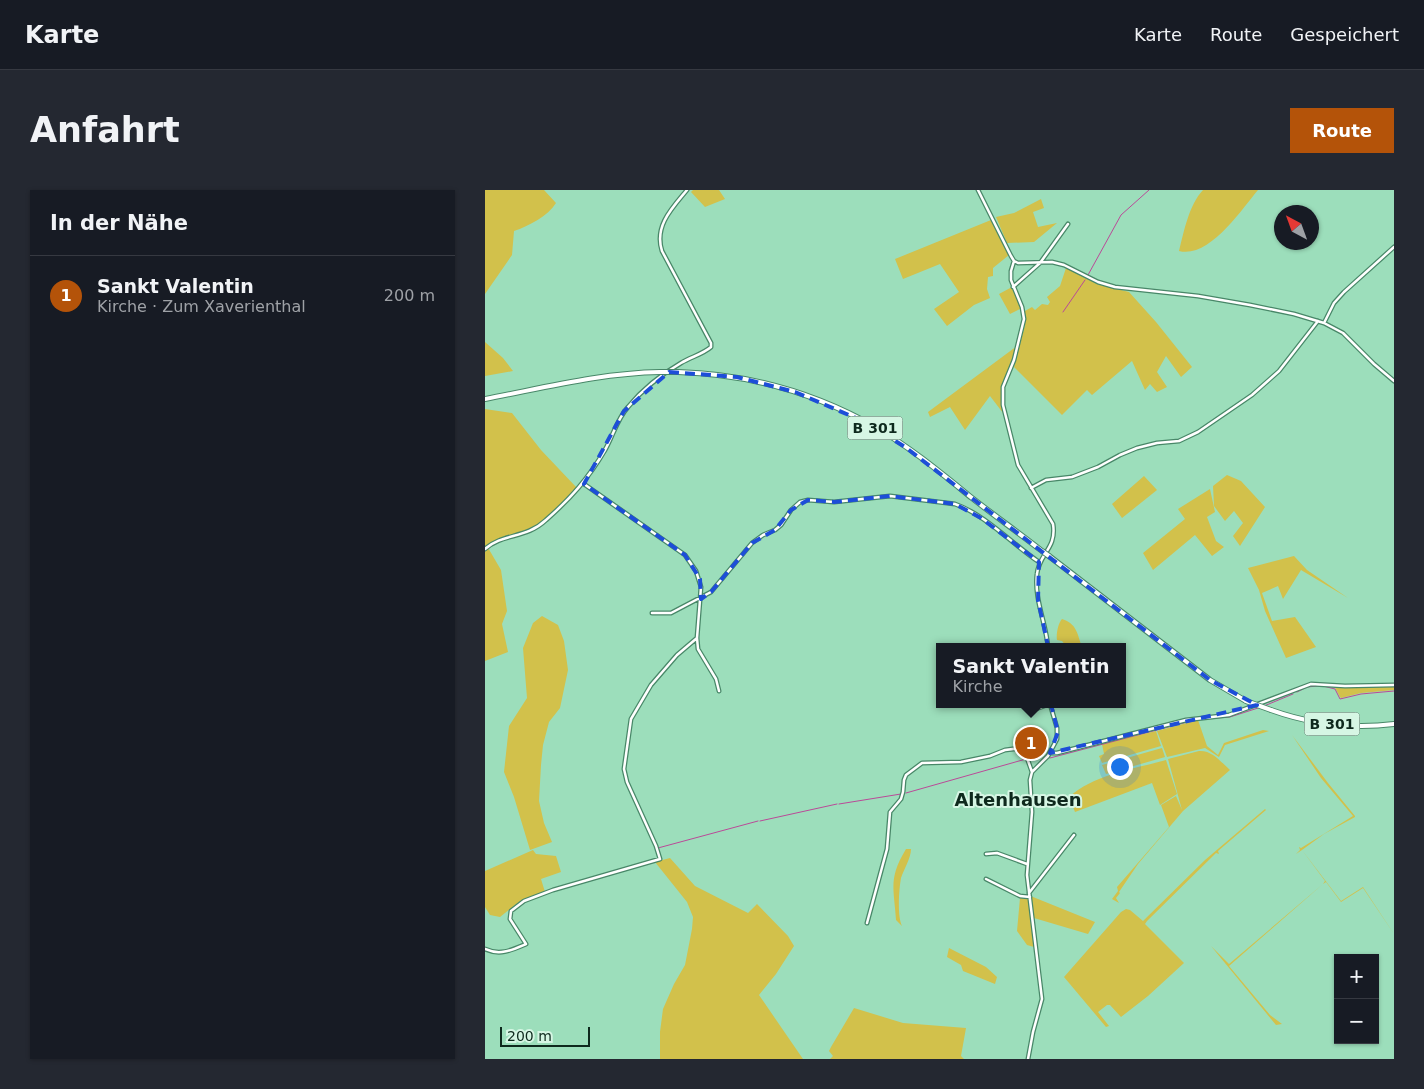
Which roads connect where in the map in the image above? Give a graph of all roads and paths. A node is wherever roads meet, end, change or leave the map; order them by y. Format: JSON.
{"nodes":[{"id":1,"x":687,"y":190,"type":"edge"},
{"id":2,"x":978,"y":190,"type":"edge"},
{"id":3,"x":1068,"y":224,"type":"dead end"},
{"id":4,"x":1394,"y":246,"type":"edge"},
{"id":5,"x":1047,"y":254,"type":"junction"},
{"id":6,"x":1014,"y":261,"type":"junction"},
{"id":7,"x":1050,"y":262,"type":"junction"},
{"id":8,"x":1040,"y":263,"type":"junction"},
{"id":9,"x":1013,"y":287,"type":"junction"},
{"id":10,"x":1318,"y":321,"type":"junction"},
{"id":11,"x":1324,"y":323,"type":"junction"},
{"id":12,"x":1394,"y":381,"type":"edge"},
{"id":13,"x":485,"y":399,"type":"edge"},
{"id":14,"x":583,"y":484,"type":"junction"},
{"id":15,"x":1031,"y":488,"type":"junction"},
{"id":16,"x":485,"y":549,"type":"edge"},
{"id":17,"x":1039,"y":562,"type":"junction"},
{"id":18,"x":701,"y":599,"type":"junction"},
{"id":19,"x":652,"y":612,"type":"dead end"},
{"id":20,"x":697,"y":638,"type":"junction"},
{"id":21,"x":1048,"y":643,"type":"edge"},
{"id":22,"x":1394,"y":685,"type":"edge"},
{"id":23,"x":719,"y":692,"type":"dead end"},
{"id":24,"x":1039,"y":708,"type":"edge"},
{"id":25,"x":1052,"y":708,"type":"edge"},
{"id":26,"x":1033,"y":710,"type":"dead end"},
{"id":27,"x":1394,"y":724,"type":"edge"},
{"id":28,"x":1051,"y":753,"type":"junction"},
{"id":29,"x":1032,"y":772,"type":"junction"},
{"id":30,"x":1074,"y":835,"type":"dead end"},
{"id":31,"x":986,"y":854,"type":"dead end"},
{"id":32,"x":1028,"y":864,"type":"junction"},
{"id":33,"x":987,"y":879,"type":"dead end"},
{"id":34,"x":1030,"y":895,"type":"junction"},
{"id":35,"x":867,"y":923,"type":"dead end"},
{"id":36,"x":485,"y":949,"type":"edge"},
{"id":37,"x":1029,"y":1059,"type":"edge"}],
"edges":[{"from":1,"to":14,"type":"street"},
{"from":2,"to":6,"type":"street"},
{"from":3,"to":5,"type":"street"},
{"from":4,"to":11,"type":"street"},
{"from":5,"to":7,"type":"street"},
{"from":5,"to":8,"type":"street"},
{"from":6,"to":8,"type":"street"},
{"from":6,"to":9,"type":"street"},
{"from":7,"to":8,"type":"street"},
{"from":7,"to":10,"type":"street"},
{"from":8,"to":9,"type":"street"},
{"from":9,"to":15,"type":"street"},
{"from":10,"to":11,"type":"street"},
{"from":10,"to":15,"type":"street"},
{"from":11,"to":12,"type":"street"},
{"from":13,"to":27,"type":"main road","number":"B 301","bridge":true},
{"from":14,"to":16,"type":"street"},
{"from":14,"to":18,"type":"street"},
{"from":15,"to":17,"type":"street"},
{"from":17,"to":18,"type":"street"},
{"from":17,"to":21,"type":"street"},
{"from":18,"to":19,"type":"street"},
{"from":18,"to":20,"type":"street"},
{"from":20,"to":23,"type":"street"},
{"from":20,"to":36,"type":"street"},
{"from":22,"to":28,"type":"street"},
{"from":24,"to":26,"type":"street"},
{"from":25,"to":28,"type":"street"},
{"from":28,"to":29,"type":"street"},
{"from":29,"to":32,"type":"street"},
{"from":29,"to":35,"type":"street"},
{"from":30,"to":34,"type":"street"},
{"from":31,"to":32,"type":"street"},
{"from":32,"to":34,"type":"street"},
{"from":33,"to":34,"type":"street"},
{"from":34,"to":37,"type":"street"}]}
